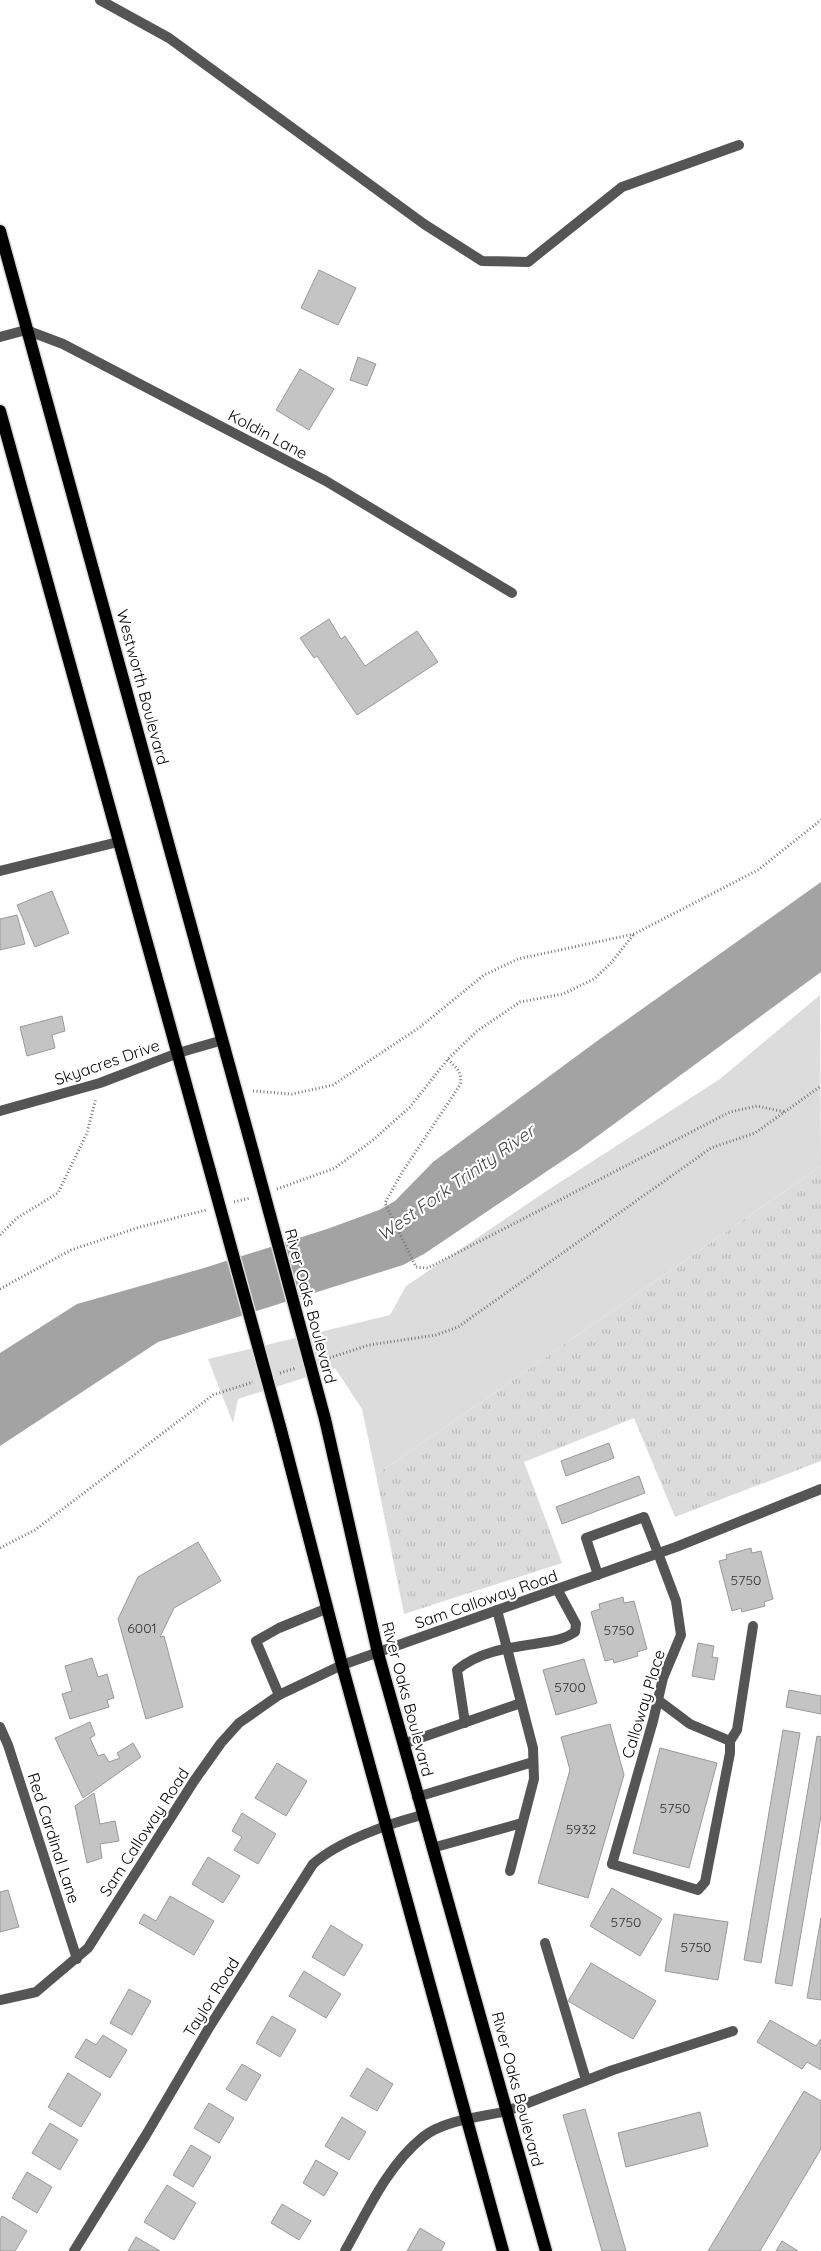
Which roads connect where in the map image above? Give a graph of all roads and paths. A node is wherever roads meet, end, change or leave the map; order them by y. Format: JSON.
{"nodes":[{"id":1,"x":100,"y":0,"type":"edge"},
{"id":2,"x":739,"y":145,"type":"dead end"},
{"id":3,"x":0,"y":231,"type":"edge"},
{"id":4,"x":26,"y":330,"type":"junction"},
{"id":5,"x":0,"y":337,"type":"edge"},
{"id":6,"x":0,"y":410,"type":"edge"},
{"id":7,"x":512,"y":593,"type":"dead end"},
{"id":8,"x":821,"y":820,"type":"edge"},
{"id":9,"x":118,"y":842,"type":"junction"},
{"id":10,"x":0,"y":871,"type":"edge"},
{"id":11,"x":634,"y":934,"type":"junction"},
{"id":12,"x":223,"y":1040,"type":"junction"},
{"id":13,"x":178,"y":1053,"type":"junction"},
{"id":14,"x":448,"y":1059,"type":"junction"},
{"id":15,"x":100,"y":1083,"type":"junction"},
{"id":16,"x":821,"y":1086,"type":"edge"},
{"id":17,"x":237,"y":1091,"type":"junction"},
{"id":18,"x":0,"y":1111,"type":"edge"},
{"id":19,"x":785,"y":1112,"type":"junction"},
{"id":20,"x":253,"y":1152,"type":"joint"},
{"id":21,"x":276,"y":1190,"type":"dead end"},
{"id":22,"x":259,"y":1196,"type":"dead end"},
{"id":23,"x":229,"y":1204,"type":"dead end"},
{"id":24,"x":211,"y":1208,"type":"dead end"},
{"id":25,"x":0,"y":1235,"type":"edge"},
{"id":26,"x":0,"y":1289,"type":"edge"},
{"id":27,"x":314,"y":1363,"type":"dead end"},
{"id":28,"x":305,"y":1366,"type":"dead end"},
{"id":29,"x":278,"y":1374,"type":"dead end"},
{"id":30,"x":259,"y":1380,"type":"dead end"},
{"id":31,"x":821,"y":1489,"type":"edge"},
{"id":32,"x":0,"y":1548,"type":"edge"},
{"id":33,"x":658,"y":1554,"type":"junction"},
{"id":34,"x":598,"y":1575,"type":"junction"},
{"id":35,"x":557,"y":1590,"type":"junction"},
{"id":36,"x":328,"y":1608,"type":"junction"},
{"id":37,"x":497,"y":1610,"type":"junction"},
{"id":38,"x":752,"y":1626,"type":"dead end"},
{"id":39,"x":507,"y":1648,"type":"junction"},
{"id":40,"x":378,"y":1652,"type":"junction"},
{"id":41,"x":342,"y":1665,"type":"junction"},
{"id":42,"x":279,"y":1695,"type":"junction"},
{"id":43,"x":658,"y":1700,"type":"junction"},
{"id":44,"x":521,"y":1704,"type":"junction"},
{"id":45,"x":465,"y":1723,"type":"junction"},
{"id":46,"x":0,"y":1728,"type":"edge"},
{"id":47,"x":730,"y":1740,"type":"junction"},
{"id":48,"x":403,"y":1744,"type":"junction"},
{"id":49,"x":533,"y":1762,"type":"junction"},
{"id":50,"x":417,"y":1797,"type":"junction"},
{"id":51,"x":422,"y":1815,"type":"junction"},
{"id":52,"x":522,"y":1823,"type":"junction"},
{"id":53,"x":386,"y":1826,"type":"junction"},
{"id":54,"x":432,"y":1848,"type":"junction"},
{"id":55,"x":510,"y":1871,"type":"dead end"},
{"id":56,"x":545,"y":1944,"type":"dead end"},
{"id":57,"x":77,"y":1959,"type":"junction"},
{"id":58,"x":0,"y":2000,"type":"edge"},
{"id":59,"x":733,"y":2031,"type":"dead end"},
{"id":60,"x":586,"y":2080,"type":"junction"},
{"id":61,"x":507,"y":2111,"type":"junction"},
{"id":62,"x":467,"y":2120,"type":"junction"},
{"id":63,"x":74,"y":2251,"type":"edge"},
{"id":64,"x":345,"y":2251,"type":"edge"},
{"id":65,"x":503,"y":2251,"type":"edge"},
{"id":66,"x":546,"y":2251,"type":"edge"}],
"edges":[{"from":1,"to":2,"type":"street"},
{"from":3,"to":4,"type":"main road","name":"Westworth Boulevard"},
{"from":4,"to":5,"type":"street"},
{"from":4,"to":7,"type":"street","name":"Koldin Lane"},
{"from":4,"to":12,"type":"main road","name":"Westworth Boulevard"},
{"from":6,"to":9,"type":"main road"},
{"from":8,"to":11,"type":"path"},
{"from":9,"to":10,"type":"street"},
{"from":9,"to":13,"type":"main road"},
{"from":11,"to":14,"type":"path"},
{"from":11,"to":17,"type":"path"},
{"from":12,"to":13,"type":"street","name":"Skyacres Drive"},
{"from":12,"to":17,"type":"main road","name":"Westworth Boulevard"},
{"from":13,"to":15,"type":"street","name":"Skyacres Drive"},
{"from":13,"to":36,"type":"main road","bridge":true},
{"from":14,"to":19,"type":"path"},
{"from":14,"to":21,"type":"path"},
{"from":15,"to":18,"type":"street","name":"Skyacres Drive"},
{"from":15,"to":25,"type":"path"},
{"from":16,"to":19,"type":"path"},
{"from":17,"to":20,"type":"main road","name":"Westworth Boulevard"},
{"from":19,"to":27,"type":"path"},
{"from":20,"to":40,"type":"main road","name":"River Oaks Boulevard","bridge":true},
{"from":22,"to":23,"type":"path"},
{"from":24,"to":26,"type":"path"},
{"from":28,"to":29,"type":"path"},
{"from":30,"to":32,"type":"path"},
{"from":31,"to":33,"type":"street","name":"Sam Calloway Road"},
{"from":33,"to":34,"type":"street","name":"Sam Calloway Road"},
{"from":33,"to":34,"type":"street","name":"Calloway Place"},
{"from":33,"to":43,"type":"street","name":"Calloway Place"},
{"from":34,"to":35,"type":"street","name":"Sam Calloway Road"},
{"from":35,"to":37,"type":"street","name":"Sam Calloway Road"},
{"from":35,"to":39,"type":"street"},
{"from":36,"to":41,"type":"main road"},
{"from":36,"to":42,"type":"street"},
{"from":37,"to":39,"type":"street"},
{"from":37,"to":40,"type":"street","name":"Sam Calloway Road"},
{"from":38,"to":47,"type":"street"},
{"from":39,"to":44,"type":"street"},
{"from":39,"to":45,"type":"street"},
{"from":40,"to":41,"type":"street","name":"Sam Calloway Road"},
{"from":40,"to":48,"type":"main road","name":"River Oaks Boulevard"},
{"from":41,"to":42,"type":"street","name":"Sam Calloway Road"},
{"from":41,"to":53,"type":"main road"},
{"from":42,"to":57,"type":"street","name":"Sam Calloway Road"},
{"from":43,"to":47,"type":"street"},
{"from":43,"to":47,"type":"street","name":"Calloway Place"},
{"from":44,"to":45,"type":"street"},
{"from":44,"to":49,"type":"street"},
{"from":45,"to":48,"type":"street"},
{"from":46,"to":57,"type":"street","name":"Red Cardinal Lane"},
{"from":48,"to":50,"type":"main road","name":"River Oaks Boulevard"},
{"from":49,"to":50,"type":"street"},
{"from":49,"to":52,"type":"street"},
{"from":50,"to":51,"type":"main road","name":"River Oaks Boulevard"},
{"from":51,"to":53,"type":"street","name":"Taylor Road"},
{"from":51,"to":54,"type":"main road","name":"River Oaks Boulevard"},
{"from":52,"to":54,"type":"street"},
{"from":52,"to":55,"type":"street"},
{"from":53,"to":62,"type":"main road"},
{"from":53,"to":63,"type":"street","name":"Taylor Road"},
{"from":54,"to":61,"type":"main road","name":"River Oaks Boulevard"},
{"from":56,"to":60,"type":"street"},
{"from":57,"to":58,"type":"street","name":"Sam Calloway Road"},
{"from":59,"to":60,"type":"street"},
{"from":60,"to":61,"type":"street"},
{"from":61,"to":62,"type":"street"},
{"from":61,"to":66,"type":"main road","name":"River Oaks Boulevard"},
{"from":62,"to":64,"type":"street"},
{"from":62,"to":65,"type":"main road"}]}
